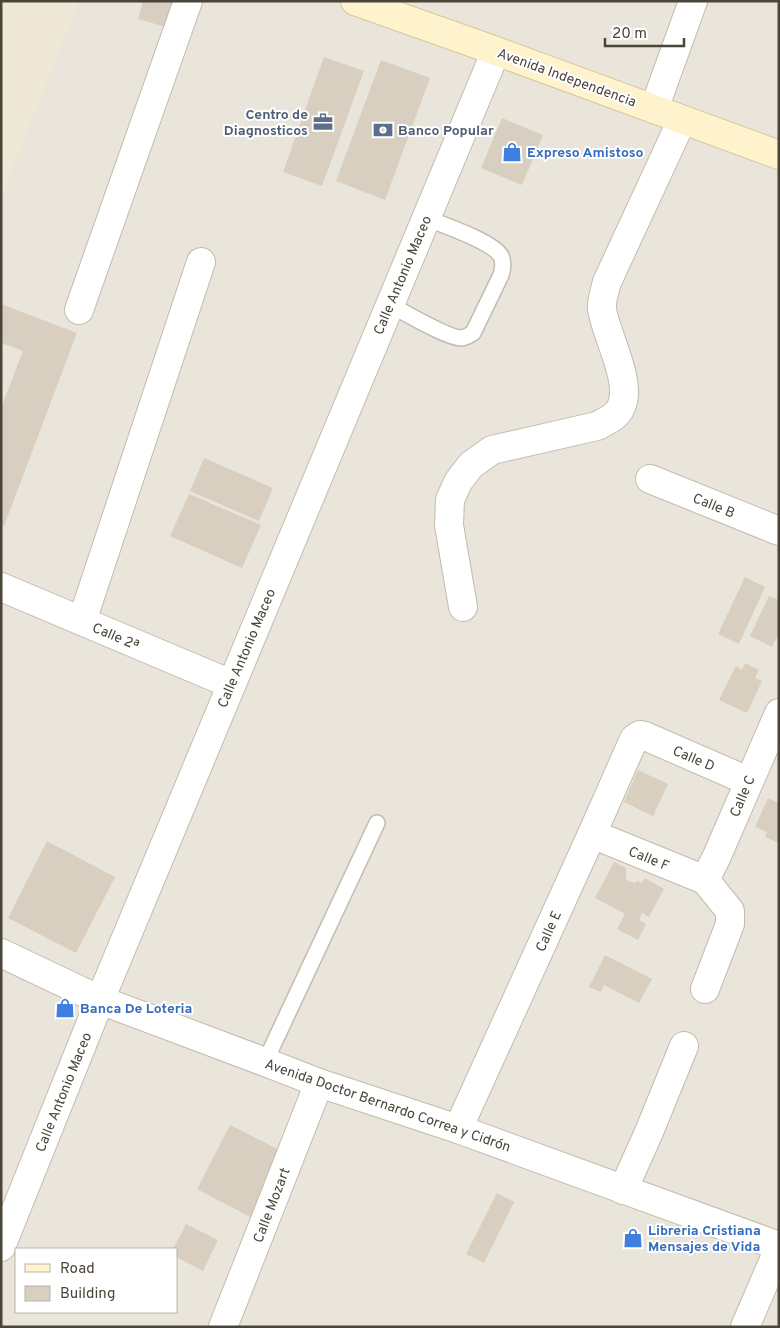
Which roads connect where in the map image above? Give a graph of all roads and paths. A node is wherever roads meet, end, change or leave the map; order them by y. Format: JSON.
{"nodes":[{"id":1,"x":188,"y":1,"type":"edge"},
{"id":2,"x":355,"y":1,"type":"edge"},
{"id":3,"x":693,"y":1,"type":"edge"},
{"id":4,"x":496,"y":51,"type":"junction"},
{"id":5,"x":654,"y":109,"type":"junction"},
{"id":6,"x":682,"y":120,"type":"junction"},
{"id":7,"x":779,"y":155,"type":"edge"},
{"id":8,"x":426,"y":218,"type":"junction"},
{"id":9,"x":201,"y":262,"type":"dead end"},
{"id":10,"x":390,"y":305,"type":"junction"},
{"id":11,"x":79,"y":310,"type":"dead end"},
{"id":12,"x":650,"y":479,"type":"dead end"},
{"id":13,"x":779,"y":532,"type":"edge"},
{"id":14,"x":1,"y":587,"type":"edge"},
{"id":15,"x":463,"y":607,"type":"dead end"},
{"id":16,"x":82,"y":621,"type":"junction"},
{"id":17,"x":231,"y":684,"type":"junction"},
{"id":18,"x":779,"y":713,"type":"edge"},
{"id":19,"x":640,"y":735,"type":"joint"},
{"id":20,"x":748,"y":781,"type":"junction"},
{"id":21,"x":377,"y":823,"type":"dead end"},
{"id":22,"x":592,"y":834,"type":"junction"},
{"id":23,"x":705,"y":880,"type":"junction"},
{"id":24,"x":1,"y":953,"type":"edge"},
{"id":25,"x":705,"y":989,"type":"dead end"},
{"id":26,"x":100,"y":1000,"type":"junction"},
{"id":27,"x":684,"y":1046,"type":"dead end"},
{"id":28,"x":265,"y":1062,"type":"junction"},
{"id":29,"x":320,"y":1082,"type":"junction"},
{"id":30,"x":458,"y":1129,"type":"junction"},
{"id":31,"x":623,"y":1190,"type":"junction"},
{"id":32,"x":1,"y":1247,"type":"edge"},
{"id":33,"x":779,"y":1247,"type":"edge"},
{"id":34,"x":232,"y":1323,"type":"edge"},
{"id":35,"x":745,"y":1327,"type":"edge"}],
"edges":[{"from":1,"to":11,"type":"street"},
{"from":2,"to":4,"type":"main road","name":"Avenida Independencia"},
{"from":3,"to":5,"type":"street"},
{"from":4,"to":5,"type":"main road","name":"Avenida Independencia"},
{"from":4,"to":8,"type":"street","name":"Calle Antonio Maceo"},
{"from":5,"to":6,"type":"main road","name":"Avenida Independencia"},
{"from":6,"to":7,"type":"main road","name":"Avenida Independencia"},
{"from":6,"to":15,"type":"street"},
{"from":8,"to":10,"type":"street","name":"Calle Antonio Maceo"},
{"from":8,"to":10,"type":"lane"},
{"from":9,"to":16,"type":"street"},
{"from":10,"to":17,"type":"street","name":"Calle Antonio Maceo"},
{"from":12,"to":13,"type":"street","name":"Calle B"},
{"from":14,"to":16,"type":"street","name":"Calle 2ª"},
{"from":16,"to":17,"type":"street","name":"Calle 2ª"},
{"from":17,"to":26,"type":"street","name":"Calle Antonio Maceo"},
{"from":18,"to":20,"type":"street","name":"Calle C"},
{"from":19,"to":20,"type":"street","name":"Calle D"},
{"from":19,"to":22,"type":"street","name":"Calle E"},
{"from":20,"to":23,"type":"street","name":"Calle C"},
{"from":21,"to":28,"type":"lane"},
{"from":22,"to":23,"type":"street","name":"Calle F"},
{"from":22,"to":30,"type":"street","name":"Calle E"},
{"from":23,"to":25,"type":"street"},
{"from":24,"to":26,"type":"street","name":"Avenida Doctor Bernardo Correa y Cidrón"},
{"from":26,"to":28,"type":"street","name":"Avenida Doctor Bernardo Correa y Cidrón"},
{"from":26,"to":32,"type":"street","name":"Calle Antonio Maceo"},
{"from":27,"to":31,"type":"street"},
{"from":28,"to":29,"type":"street","name":"Avenida Doctor Bernardo Correa y Cidrón"},
{"from":29,"to":30,"type":"street","name":"Avenida Doctor Bernardo Correa y Cidrón"},
{"from":29,"to":34,"type":"street","name":"Calle Mozart"},
{"from":30,"to":31,"type":"street","name":"Avenida Doctor Bernardo Correa y Cidrón"},
{"from":31,"to":33,"type":"street","name":"Avenida Doctor Bernardo Correa y Cidrón"},
{"from":33,"to":35,"type":"street"}]}
